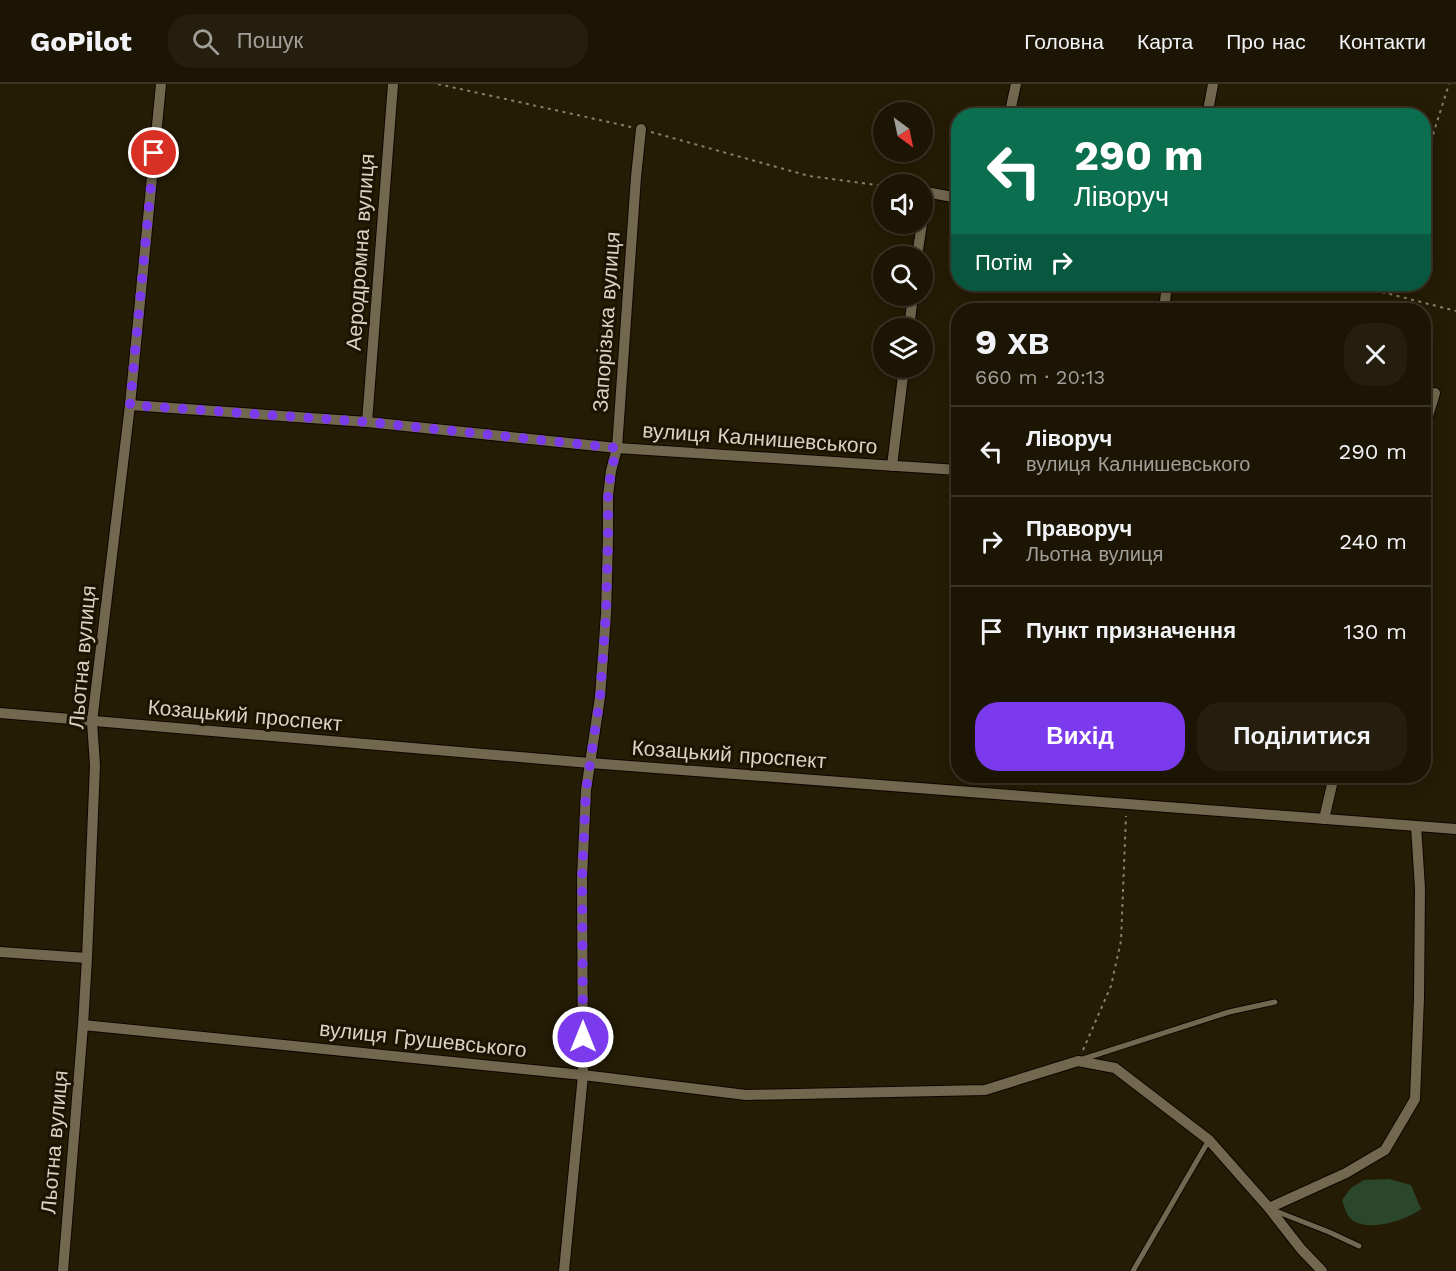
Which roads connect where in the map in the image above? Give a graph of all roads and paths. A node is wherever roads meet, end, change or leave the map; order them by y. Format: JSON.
{"nodes":[{"id":1,"x":161,"y":84,"type":"edge"},
{"id":2,"x":393,"y":84,"type":"edge"},
{"id":3,"x":438,"y":84,"type":"edge"},
{"id":4,"x":1016,"y":84,"type":"edge"},
{"id":5,"x":1213,"y":84,"type":"edge"},
{"id":6,"x":1449,"y":84,"type":"edge"},
{"id":7,"x":1011,"y":108,"type":"edge"},
{"id":8,"x":1208,"y":108,"type":"edge"},
{"id":9,"x":641,"y":129,"type":"junction"},
{"id":10,"x":1431,"y":141,"type":"edge"},
{"id":11,"x":873,"y":185,"type":"edge"},
{"id":12,"x":933,"y":193,"type":"edge"},
{"id":13,"x":951,"y":197,"type":"edge"},
{"id":14,"x":1378,"y":291,"type":"edge"},
{"id":15,"x":1382,"y":292,"type":"joint"},
{"id":16,"x":1425,"y":303,"type":"edge"},
{"id":17,"x":1431,"y":305,"type":"edge"},
{"id":18,"x":1456,"y":311,"type":"edge"},
{"id":19,"x":903,"y":378,"type":"edge"},
{"id":20,"x":1435,"y":393,"type":"dead end"},
{"id":21,"x":130,"y":405,"type":"junction"},
{"id":22,"x":1431,"y":406,"type":"edge"},
{"id":23,"x":367,"y":422,"type":"junction"},
{"id":24,"x":617,"y":448,"type":"junction"},
{"id":25,"x":892,"y":466,"type":"junction"},
{"id":26,"x":951,"y":470,"type":"edge"},
{"id":27,"x":0,"y":713,"type":"edge"},
{"id":28,"x":92,"y":722,"type":"junction"},
{"id":29,"x":590,"y":763,"type":"junction"},
{"id":30,"x":1332,"y":783,"type":"edge"},
{"id":31,"x":1126,"y":804,"type":"junction"},
{"id":32,"x":1324,"y":819,"type":"junction"},
{"id":33,"x":1416,"y":826,"type":"junction"},
{"id":34,"x":1456,"y":829,"type":"edge"},
{"id":35,"x":0,"y":952,"type":"edge"},
{"id":36,"x":87,"y":958,"type":"junction"},
{"id":37,"x":1275,"y":1002,"type":"dead end"},
{"id":38,"x":83,"y":1025,"type":"junction"},
{"id":39,"x":1078,"y":1061,"type":"junction"},
{"id":40,"x":583,"y":1075,"type":"junction"},
{"id":41,"x":1209,"y":1140,"type":"junction"},
{"id":42,"x":1269,"y":1208,"type":"junction"},
{"id":43,"x":1359,"y":1246,"type":"dead end"},
{"id":44,"x":63,"y":1271,"type":"edge"},
{"id":45,"x":564,"y":1271,"type":"edge"},
{"id":46,"x":1133,"y":1271,"type":"edge"},
{"id":47,"x":1322,"y":1271,"type":"edge"}],
"edges":[{"from":1,"to":21,"type":"street","name":"Льотна вулиця"},
{"from":2,"to":23,"type":"street","name":"Аеродромна вулиця"},
{"from":3,"to":9,"type":"path"},
{"from":4,"to":7,"type":"street"},
{"from":5,"to":8,"type":"street"},
{"from":6,"to":10,"type":"path"},
{"from":9,"to":11,"type":"path"},
{"from":9,"to":24,"type":"street","name":"Запорізька вулиця"},
{"from":12,"to":13,"type":"street"},
{"from":14,"to":15,"type":"path"},
{"from":15,"to":16,"type":"path"},
{"from":17,"to":18,"type":"path"},
{"from":19,"to":25,"type":"street"},
{"from":20,"to":22,"type":"street"},
{"from":21,"to":23,"type":"street","name":"вулиця Калнишевського"},
{"from":21,"to":28,"type":"street","name":"Льотна вулиця"},
{"from":23,"to":24,"type":"street","name":"вулиця Калнишевського"},
{"from":24,"to":25,"type":"street","name":"вулиця Калнишевського"},
{"from":24,"to":29,"type":"street","name":"Запорізька вулиця"},
{"from":25,"to":26,"type":"street","name":"вулиця Калнишевського"},
{"from":27,"to":28,"type":"street","name":"Козацький проспект"},
{"from":28,"to":29,"type":"street","name":"Козацький проспект"},
{"from":28,"to":36,"type":"street","name":"Льотна вулиця"},
{"from":29,"to":31,"type":"street","name":"Козацький проспект"},
{"from":29,"to":40,"type":"street","name":"Запорізька вулиця"},
{"from":30,"to":32,"type":"street"},
{"from":31,"to":32,"type":"street","name":"Козацький проспект"},
{"from":31,"to":39,"type":"path"},
{"from":32,"to":33,"type":"street","name":"Козацький проспект"},
{"from":33,"to":34,"type":"street","name":"Козацький проспект"},
{"from":33,"to":42,"type":"street"},
{"from":35,"to":36,"type":"street"},
{"from":36,"to":38,"type":"street","name":"Льотна вулиця"},
{"from":37,"to":39,"type":"lane"},
{"from":38,"to":40,"type":"street","name":"вулиця Грушевського"},
{"from":38,"to":44,"type":"street","name":"Льотна вулиця"},
{"from":39,"to":40,"type":"street","name":"вулиця Грушевського"},
{"from":39,"to":41,"type":"street"},
{"from":40,"to":45,"type":"street","name":"Запорізька вулиця"},
{"from":41,"to":42,"type":"street"},
{"from":41,"to":46,"type":"lane"},
{"from":42,"to":43,"type":"lane"},
{"from":42,"to":47,"type":"street"}]}
